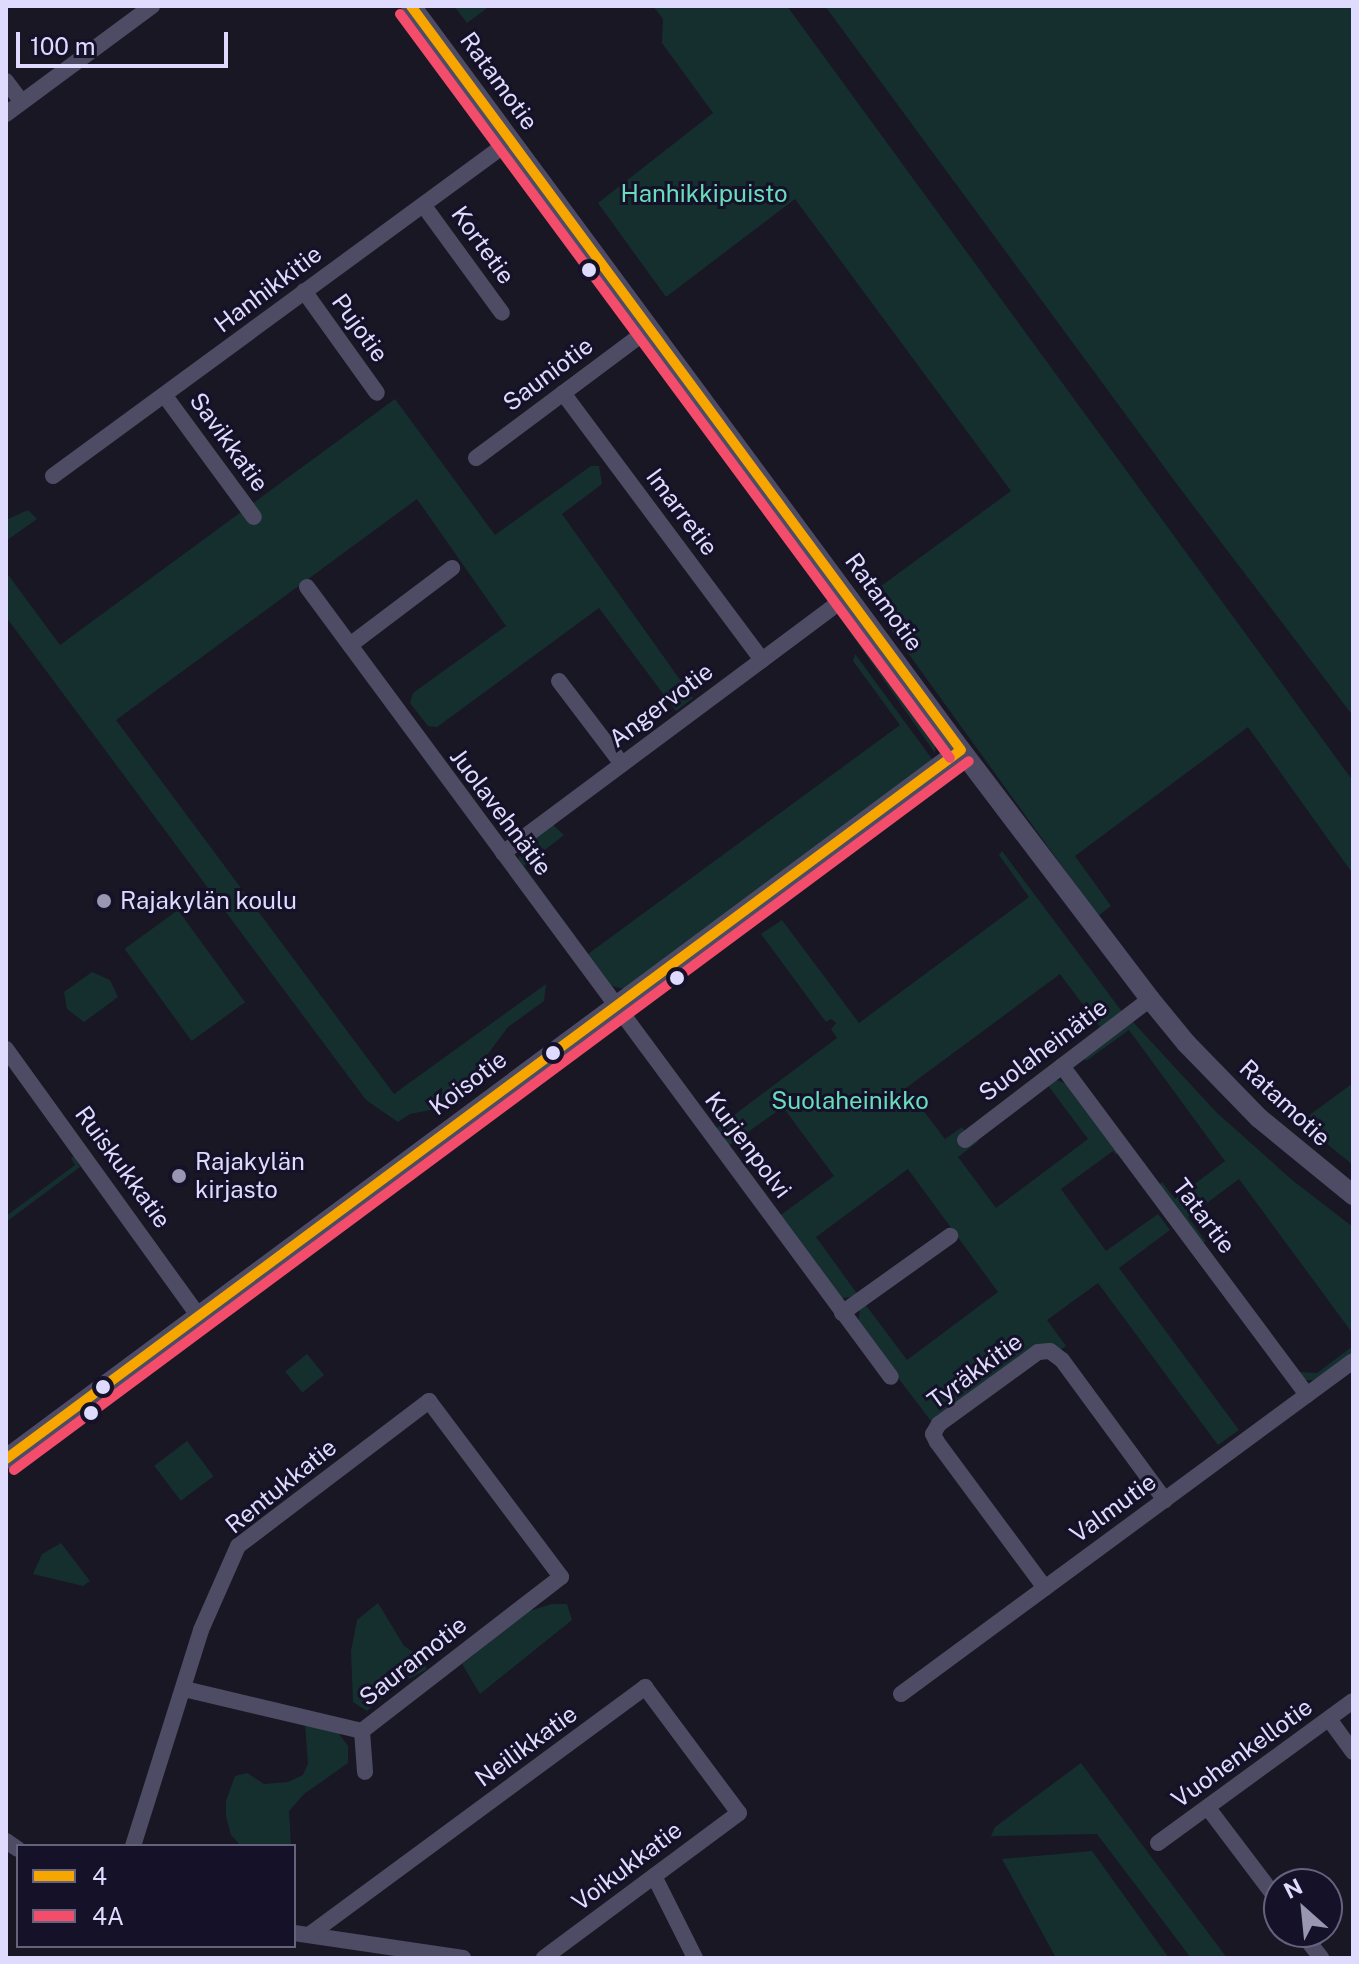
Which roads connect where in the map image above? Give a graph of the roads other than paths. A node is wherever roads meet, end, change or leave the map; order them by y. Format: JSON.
{"nodes":[{"id":1,"x":411,"y":6,"type":"edge"},
{"id":2,"x":143,"y":9,"type":"edge"},
{"id":3,"x":6,"y":81,"type":"edge"},
{"id":4,"x":22,"y":102,"type":"junction"},
{"id":5,"x":6,"y":114,"type":"edge"},
{"id":6,"x":510,"y":141,"type":"junction"},
{"id":7,"x":424,"y":206,"type":"junction"},
{"id":8,"x":304,"y":291,"type":"junction"},
{"id":9,"x":502,"y":313,"type":"dead end"},
{"id":10,"x":649,"y":329,"type":"junction"},
{"id":11,"x":377,"y":393,"type":"dead end"},
{"id":12,"x":563,"y":393,"type":"junction"},
{"id":13,"x":165,"y":396,"type":"junction"},
{"id":14,"x":476,"y":458,"type":"dead end"},
{"id":15,"x":53,"y":476,"type":"dead end"},
{"id":16,"x":254,"y":517,"type":"dead end"},
{"id":17,"x":452,"y":568,"type":"dead end"},
{"id":18,"x":307,"y":587,"type":"dead end"},
{"id":19,"x":847,"y":597,"type":"junction"},
{"id":20,"x":350,"y":645,"type":"junction"},
{"id":21,"x":762,"y":660,"type":"junction"},
{"id":22,"x":559,"y":681,"type":"dead end"},
{"id":23,"x":961,"y":750,"type":"junction"},
{"id":24,"x":622,"y":764,"type":"junction"},
{"id":25,"x":503,"y":853,"type":"junction"},
{"id":26,"x":1150,"y":999,"type":"junction"},
{"id":27,"x":615,"y":1007,"type":"junction"},
{"id":28,"x":6,"y":1049,"type":"edge"},
{"id":29,"x":1062,"y":1066,"type":"junction"},
{"id":30,"x":965,"y":1140,"type":"dead end"},
{"id":31,"x":1353,"y":1195,"type":"edge"},
{"id":32,"x":950,"y":1236,"type":"dead end"},
{"id":33,"x":842,"y":1313,"type":"junction"},
{"id":34,"x":198,"y":1315,"type":"junction"},
{"id":35,"x":1353,"y":1361,"type":"edge"},
{"id":36,"x":891,"y":1377,"type":"dead end"},
{"id":37,"x":1307,"y":1395,"type":"junction"},
{"id":38,"x":6,"y":1459,"type":"edge"},
{"id":39,"x":1165,"y":1500,"type":"junction"},
{"id":40,"x":561,"y":1577,"type":"joint"},
{"id":41,"x":1045,"y":1588,"type":"junction"},
{"id":42,"x":185,"y":1689,"type":"junction"},
{"id":43,"x":901,"y":1694,"type":"dead end"},
{"id":44,"x":1353,"y":1701,"type":"edge"},
{"id":45,"x":1329,"y":1719,"type":"junction"},
{"id":46,"x":362,"y":1731,"type":"junction"},
{"id":47,"x":1353,"y":1752,"type":"edge"},
{"id":48,"x":365,"y":1772,"type":"dead end"},
{"id":49,"x":1208,"y":1808,"type":"junction"},
{"id":50,"x":739,"y":1813,"type":"joint"},
{"id":51,"x":1158,"y":1843,"type":"dead end"},
{"id":52,"x":134,"y":1844,"type":"edge"},
{"id":53,"x":654,"y":1876,"type":"junction"},
{"id":54,"x":1263,"y":1881,"type":"edge"},
{"id":55,"x":302,"y":1934,"type":"edge"},
{"id":56,"x":463,"y":1958,"type":"edge"},
{"id":57,"x":544,"y":1958,"type":"edge"},
{"id":58,"x":695,"y":1958,"type":"edge"}],
"edges":[{"from":1,"to":6,"type":"street","name":"Ratamotie"},
{"from":2,"to":4,"type":"street"},
{"from":3,"to":4,"type":"street"},
{"from":4,"to":5,"type":"street"},
{"from":6,"to":7,"type":"street","name":"Hanhikkitie"},
{"from":6,"to":10,"type":"street","name":"Ratamotie"},
{"from":7,"to":8,"type":"street","name":"Hanhikkitie"},
{"from":7,"to":9,"type":"street","name":"Kortetie"},
{"from":8,"to":11,"type":"street","name":"Pujotie"},
{"from":8,"to":13,"type":"street","name":"Hanhikkitie"},
{"from":10,"to":12,"type":"street","name":"Sauniotie"},
{"from":10,"to":19,"type":"street","name":"Ratamotie"},
{"from":12,"to":14,"type":"street","name":"Sauniotie"},
{"from":12,"to":21,"type":"street","name":"Imarretie"},
{"from":13,"to":15,"type":"street","name":"Hanhikkitie"},
{"from":13,"to":16,"type":"street","name":"Savikkatie"},
{"from":17,"to":20,"type":"street"},
{"from":18,"to":20,"type":"street","name":"Juolavehnätie"},
{"from":19,"to":21,"type":"street","name":"Angervotie"},
{"from":19,"to":23,"type":"street","name":"Ratamotie"},
{"from":20,"to":25,"type":"street","name":"Juolavehnätie"},
{"from":21,"to":24,"type":"street","name":"Angervotie"},
{"from":22,"to":24,"type":"street"},
{"from":23,"to":26,"type":"street","name":"Ratamotie"},
{"from":23,"to":27,"type":"street","name":"Koisotie"},
{"from":24,"to":25,"type":"street","name":"Angervotie"},
{"from":25,"to":27,"type":"street","name":"Juolavehnätie"},
{"from":26,"to":29,"type":"street","name":"Suolaheinätie"},
{"from":26,"to":31,"type":"street","name":"Ratamotie"},
{"from":27,"to":33,"type":"street","name":"Kurjenpolvi"},
{"from":27,"to":34,"type":"street","name":"Koisotie"},
{"from":28,"to":34,"type":"street","name":"Ruiskukkatie"},
{"from":29,"to":30,"type":"street","name":"Suolaheinätie"},
{"from":29,"to":37,"type":"street","name":"Tatartie"},
{"from":32,"to":33,"type":"street"},
{"from":33,"to":36,"type":"street","name":"Kurjenpolvi"},
{"from":34,"to":38,"type":"street","name":"Koisotie"},
{"from":35,"to":37,"type":"street","name":"Valmutie"},
{"from":37,"to":39,"type":"street","name":"Valmutie"},
{"from":39,"to":41,"type":"street","name":"Valmutie"},
{"from":39,"to":41,"type":"street","name":"Tyräkkitie"},
{"from":40,"to":42,"type":"street","name":"Rentukkatie"},
{"from":40,"to":46,"type":"street","name":"Sauramotie"},
{"from":41,"to":43,"type":"street","name":"Valmutie"},
{"from":42,"to":46,"type":"street","name":"Sauramotie"},
{"from":42,"to":52,"type":"street","name":"Rentukkatie"},
{"from":44,"to":45,"type":"street","name":"Vuohenkellotie"},
{"from":45,"to":47,"type":"street"},
{"from":45,"to":49,"type":"street","name":"Vuohenkellotie"},
{"from":46,"to":48,"type":"street"},
{"from":49,"to":51,"type":"street","name":"Vuohenkellotie"},
{"from":49,"to":54,"type":"street"},
{"from":50,"to":53,"type":"street","name":"Voikukkatie"},
{"from":50,"to":55,"type":"street","name":"Neilikkatie"},
{"from":53,"to":57,"type":"street","name":"Voikukkatie"},
{"from":53,"to":58,"type":"street"},
{"from":55,"to":56,"type":"street"}]}
